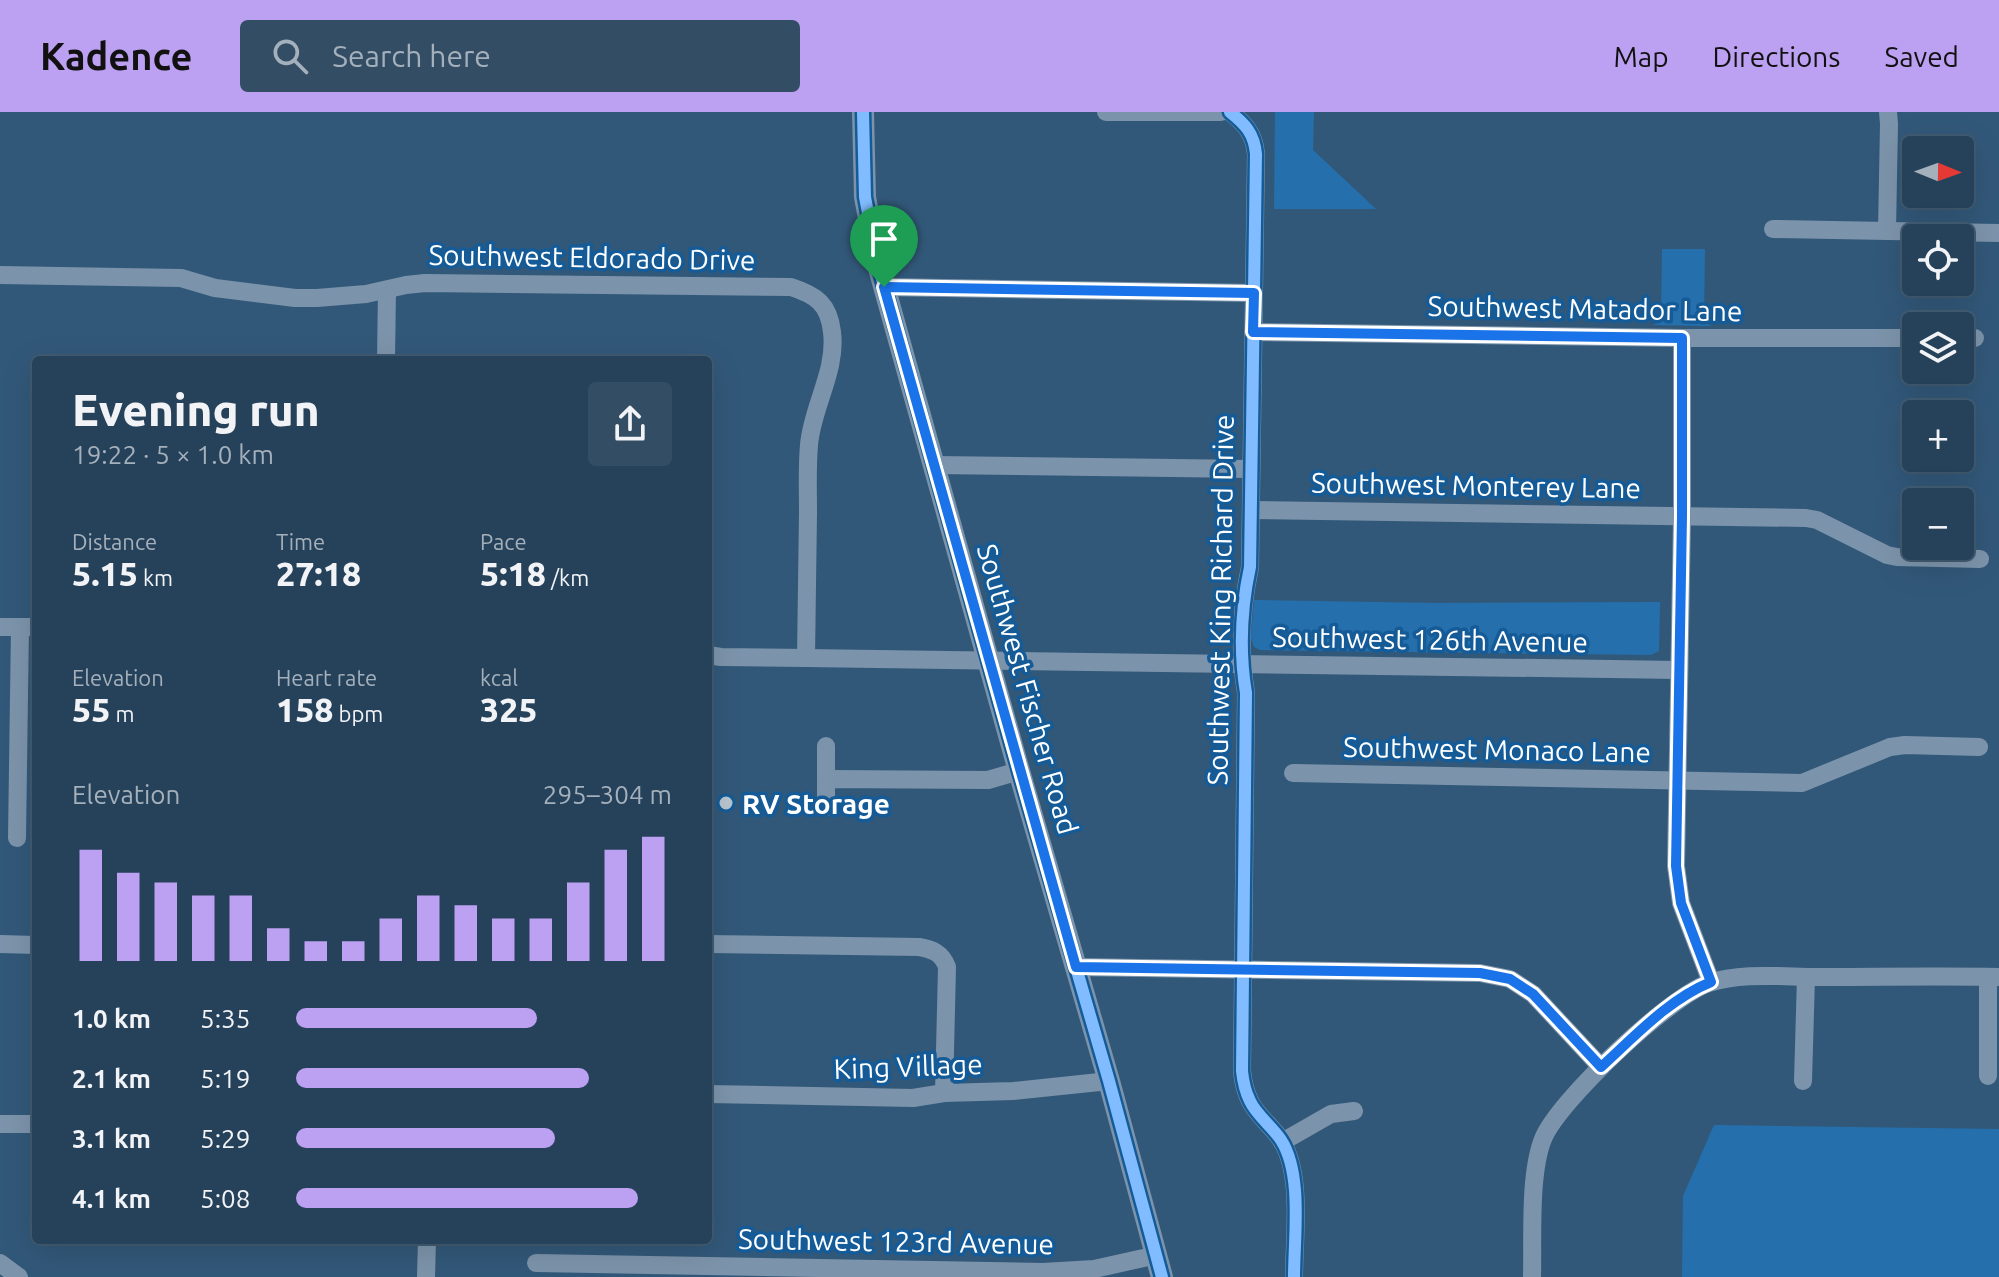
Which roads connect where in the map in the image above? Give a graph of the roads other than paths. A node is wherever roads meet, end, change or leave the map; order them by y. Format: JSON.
{"nodes":[{"id":1,"x":863,"y":112,"type":"edge"},
{"id":2,"x":1106,"y":112,"type":"edge"},
{"id":3,"x":1221,"y":112,"type":"edge"},
{"id":4,"x":1230,"y":112,"type":"edge"},
{"id":5,"x":1888,"y":112,"type":"edge"},
{"id":6,"x":1773,"y":229,"type":"dead end"},
{"id":7,"x":1887,"y":231,"type":"junction"},
{"id":8,"x":1999,"y":233,"type":"edge"},
{"id":9,"x":0,"y":275,"type":"edge"},
{"id":10,"x":884,"y":287,"type":"junction"},
{"id":11,"x":387,"y":290,"type":"junction"},
{"id":12,"x":1254,"y":293,"type":"junction"},
{"id":13,"x":1253,"y":332,"type":"junction"},
{"id":14,"x":1682,"y":338,"type":"junction"},
{"id":15,"x":1902,"y":338,"type":"edge"},
{"id":16,"x":386,"y":356,"type":"edge"},
{"id":17,"x":934,"y":465,"type":"junction"},
{"id":18,"x":1251,"y":469,"type":"junction"},
{"id":19,"x":1251,"y":510,"type":"junction"},
{"id":20,"x":1682,"y":516,"type":"junction"},
{"id":21,"x":1980,"y":559,"type":"dead end"},
{"id":22,"x":0,"y":627,"type":"edge"},
{"id":23,"x":28,"y":627,"type":"edge"},
{"id":24,"x":712,"y":656,"type":"edge"},
{"id":25,"x":806,"y":658,"type":"junction"},
{"id":26,"x":989,"y":661,"type":"junction"},
{"id":27,"x":1241,"y":665,"type":"junction"},
{"id":28,"x":1679,"y":670,"type":"junction"},
{"id":29,"x":826,"y":746,"type":"dead end"},
{"id":30,"x":1979,"y":747,"type":"dead end"},
{"id":31,"x":1019,"y":771,"type":"junction"},
{"id":32,"x":1293,"y":773,"type":"dead end"},
{"id":33,"x":826,"y":779,"type":"junction"},
{"id":34,"x":1678,"y":781,"type":"junction"},
{"id":35,"x":826,"y":807,"type":"dead end"},
{"id":36,"x":17,"y":838,"type":"dead end"},
{"id":37,"x":0,"y":944,"type":"edge"},
{"id":38,"x":712,"y":944,"type":"edge"},
{"id":39,"x":32,"y":945,"type":"edge"},
{"id":40,"x":1076,"y":967,"type":"junction"},
{"id":41,"x":1242,"y":969,"type":"junction"},
{"id":42,"x":1806,"y":977,"type":"junction"},
{"id":43,"x":1993,"y":977,"type":"edge"},
{"id":44,"x":1711,"y":982,"type":"junction"},
{"id":45,"x":1601,"y":1067,"type":"junction"},
{"id":46,"x":1988,"y":1076,"type":"dead end"},
{"id":47,"x":1109,"y":1081,"type":"junction"},
{"id":48,"x":1803,"y":1081,"type":"dead end"},
{"id":49,"x":944,"y":1093,"type":"junction"},
{"id":50,"x":712,"y":1094,"type":"edge"},
{"id":51,"x":1354,"y":1111,"type":"dead end"},
{"id":52,"x":0,"y":1124,"type":"edge"},
{"id":53,"x":32,"y":1124,"type":"edge"},
{"id":54,"x":1282,"y":1142,"type":"junction"},
{"id":55,"x":427,"y":1244,"type":"edge"},
{"id":56,"x":1157,"y":1255,"type":"junction"},
{"id":57,"x":0,"y":1263,"type":"edge"},
{"id":58,"x":536,"y":1263,"type":"dead end"},
{"id":59,"x":670,"y":1271,"type":"edge"},
{"id":60,"x":856,"y":1272,"type":"edge"},
{"id":61,"x":1043,"y":1275,"type":"edge"},
{"id":62,"x":19,"y":1277,"type":"edge"},
{"id":63,"x":426,"y":1277,"type":"edge"},
{"id":64,"x":1162,"y":1277,"type":"edge"},
{"id":65,"x":1294,"y":1277,"type":"edge"},
{"id":66,"x":1532,"y":1277,"type":"edge"}],
"edges":[{"from":1,"to":10,"type":"street","name":"Southwest Fischer Road"},
{"from":2,"to":3,"type":"street"},
{"from":4,"to":12,"type":"street","name":"Southwest King Richard Drive"},
{"from":5,"to":7,"type":"street"},
{"from":6,"to":7,"type":"street"},
{"from":7,"to":8,"type":"street"},
{"from":9,"to":11,"type":"street","name":"Southwest Eldorado Drive"},
{"from":10,"to":12,"type":"street"},
{"from":10,"to":17,"type":"street","name":"Southwest Fischer Road"},
{"from":11,"to":16,"type":"street"},
{"from":11,"to":25,"type":"street","name":"Southwest Eldorado Drive"},
{"from":12,"to":13,"type":"street","name":"Southwest King Richard Drive"},
{"from":13,"to":14,"type":"street","name":"Southwest Matador Lane"},
{"from":13,"to":18,"type":"street","name":"Southwest King Richard Drive"},
{"from":14,"to":15,"type":"street","name":"Southwest Matador Lane"},
{"from":14,"to":20,"type":"street"},
{"from":17,"to":18,"type":"street"},
{"from":17,"to":26,"type":"street","name":"Southwest Fischer Road"},
{"from":18,"to":19,"type":"street","name":"Southwest King Richard Drive"},
{"from":19,"to":20,"type":"street","name":"Southwest Monterey Lane"},
{"from":19,"to":27,"type":"street","name":"Southwest King Richard Drive"},
{"from":20,"to":21,"type":"street","name":"Southwest Monterey Lane"},
{"from":20,"to":28,"type":"street"},
{"from":22,"to":23,"type":"street"},
{"from":23,"to":36,"type":"street"},
{"from":24,"to":25,"type":"street"},
{"from":25,"to":26,"type":"street"},
{"from":26,"to":27,"type":"street","name":"Southwest 126th Avenue"},
{"from":26,"to":31,"type":"street","name":"Southwest Fischer Road"},
{"from":27,"to":28,"type":"street","name":"Southwest 126th Avenue"},
{"from":27,"to":41,"type":"street","name":"Southwest King Richard Drive"},
{"from":28,"to":34,"type":"street"},
{"from":29,"to":33,"type":"street"},
{"from":30,"to":34,"type":"street","name":"Southwest Monaco Lane"},
{"from":31,"to":33,"type":"street"},
{"from":31,"to":40,"type":"street","name":"Southwest Fischer Road"},
{"from":32,"to":34,"type":"street","name":"Southwest Monaco Lane"},
{"from":33,"to":35,"type":"street"},
{"from":34,"to":44,"type":"street"},
{"from":37,"to":39,"type":"street"},
{"from":38,"to":49,"type":"street"},
{"from":40,"to":41,"type":"street"},
{"from":40,"to":47,"type":"street","name":"Southwest Fischer Road"},
{"from":41,"to":45,"type":"street"},
{"from":41,"to":54,"type":"street","name":"Southwest King Richard Drive"},
{"from":42,"to":43,"type":"street"},
{"from":42,"to":44,"type":"street"},
{"from":42,"to":48,"type":"street"},
{"from":43,"to":46,"type":"street"},
{"from":44,"to":45,"type":"street"},
{"from":45,"to":66,"type":"street"},
{"from":47,"to":49,"type":"street","name":"King Village"},
{"from":47,"to":56,"type":"street","name":"Southwest Fischer Road"},
{"from":49,"to":50,"type":"street","name":"King Village"},
{"from":51,"to":54,"type":"street"},
{"from":52,"to":53,"type":"street"},
{"from":54,"to":65,"type":"street","name":"Southwest King Richard Drive"},
{"from":55,"to":63,"type":"street"},
{"from":56,"to":61,"type":"street","name":"Southwest 123rd Avenue"},
{"from":56,"to":64,"type":"street","name":"Southwest Fischer Road"},
{"from":57,"to":62,"type":"street"},
{"from":58,"to":59,"type":"street","name":"Southwest 123rd Avenue"},
{"from":59,"to":60,"type":"street","name":"Southwest 123rd Avenue"},
{"from":60,"to":61,"type":"street","name":"Southwest 123rd Avenue"}]}
